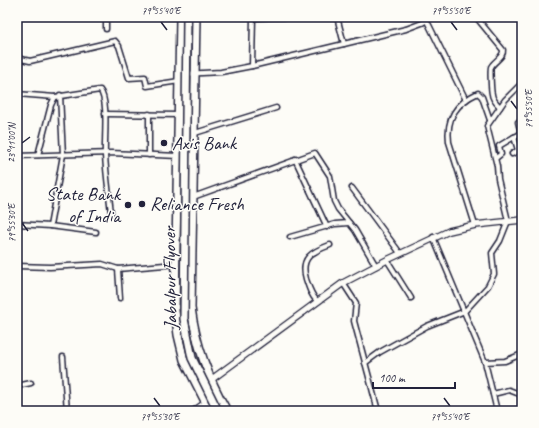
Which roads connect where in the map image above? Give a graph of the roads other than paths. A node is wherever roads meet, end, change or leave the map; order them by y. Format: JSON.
{"nodes":[{"id":1,"x":106,"y":17,"type":"edge"},
{"id":2,"x":180,"y":17,"type":"edge"},
{"id":3,"x":187,"y":17,"type":"edge"},
{"id":4,"x":196,"y":17,"type":"edge"},
{"id":5,"x":284,"y":17,"type":"edge"},
{"id":6,"x":337,"y":17,"type":"edge"},
{"id":7,"x":432,"y":17,"type":"edge"},
{"id":8,"x":476,"y":17,"type":"edge"},
{"id":9,"x":518,"y":17,"type":"edge"},
{"id":10,"x":253,"y":18,"type":"edge"},
{"id":11,"x":426,"y":19,"type":"edge"},
{"id":12,"x":522,"y":23,"type":"edge"},
{"id":13,"x":106,"y":29,"type":"dead end"},
{"id":14,"x":344,"y":44,"type":"junction"},
{"id":15,"x":17,"y":58,"type":"edge"},
{"id":16,"x":252,"y":66,"type":"junction"},
{"id":17,"x":194,"y":73,"type":"junction"},
{"id":18,"x":179,"y":78,"type":"junction"},
{"id":19,"x":522,"y":83,"type":"edge"},
{"id":20,"x":17,"y":94,"type":"edge"},
{"id":21,"x":58,"y":96,"type":"junction"},
{"id":22,"x":466,"y":100,"type":"junction"},
{"id":23,"x":500,"y":107,"type":"junction"},
{"id":24,"x":276,"y":108,"type":"dead end"},
{"id":25,"x":105,"y":114,"type":"junction"},
{"id":26,"x":149,"y":114,"type":"junction"},
{"id":27,"x":178,"y":115,"type":"junction"},
{"id":28,"x":522,"y":119,"type":"edge"},
{"id":29,"x":490,"y":120,"type":"junction"},
{"id":30,"x":194,"y":133,"type":"junction"},
{"id":31,"x":514,"y":137,"type":"junction"},
{"id":32,"x":520,"y":149,"type":"edge"},
{"id":33,"x":105,"y":153,"type":"junction"},
{"id":34,"x":512,"y":154,"type":"dead end"},
{"id":35,"x":38,"y":155,"type":"junction"},
{"id":36,"x":62,"y":155,"type":"junction"},
{"id":37,"x":149,"y":155,"type":"junction"},
{"id":38,"x":17,"y":156,"type":"edge"},
{"id":39,"x":178,"y":156,"type":"junction"},
{"id":40,"x":194,"y":158,"type":"junction"},
{"id":41,"x":496,"y":158,"type":"junction"},
{"id":42,"x":295,"y":160,"type":"junction"},
{"id":43,"x":352,"y":188,"type":"dead end"},
{"id":44,"x":193,"y":196,"type":"junction"},
{"id":45,"x":111,"y":213,"type":"dead end"},
{"id":46,"x":522,"y":220,"type":"edge"},
{"id":47,"x":508,"y":221,"type":"junction"},
{"id":48,"x":349,"y":223,"type":"junction"},
{"id":49,"x":17,"y":224,"type":"edge"},
{"id":50,"x":50,"y":226,"type":"junction"},
{"id":51,"x":475,"y":226,"type":"junction"},
{"id":52,"x":327,"y":228,"type":"junction"},
{"id":53,"x":96,"y":232,"type":"dead end"},
{"id":54,"x":290,"y":237,"type":"dead end"},
{"id":55,"x":433,"y":237,"type":"junction"},
{"id":56,"x":330,"y":245,"type":"dead end"},
{"id":57,"x":400,"y":254,"type":"junction"},
{"id":58,"x":388,"y":260,"type":"junction"},
{"id":59,"x":176,"y":264,"type":"junction"},
{"id":60,"x":17,"y":266,"type":"edge"},
{"id":61,"x":376,"y":266,"type":"junction"},
{"id":62,"x":118,"y":269,"type":"junction"},
{"id":63,"x":343,"y":283,"type":"junction"},
{"id":64,"x":120,"y":298,"type":"dead end"},
{"id":65,"x":411,"y":298,"type":"dead end"},
{"id":66,"x":317,"y":301,"type":"junction"},
{"id":67,"x":465,"y":311,"type":"junction"},
{"id":68,"x":522,"y":354,"type":"edge"},
{"id":69,"x":63,"y":357,"type":"dead end"},
{"id":70,"x":485,"y":362,"type":"junction"},
{"id":71,"x":365,"y":363,"type":"junction"},
{"id":72,"x":210,"y":381,"type":"junction"},
{"id":73,"x":31,"y":383,"type":"dead end"},
{"id":74,"x":17,"y":386,"type":"edge"},
{"id":75,"x":197,"y":387,"type":"junction"},
{"id":76,"x":217,"y":394,"type":"junction"},
{"id":77,"x":493,"y":394,"type":"junction"},
{"id":78,"x":522,"y":395,"type":"edge"},
{"id":79,"x":205,"y":402,"type":"junction"},
{"id":80,"x":67,"y":411,"type":"edge"},
{"id":81,"x":193,"y":411,"type":"edge"},
{"id":82,"x":210,"y":411,"type":"edge"},
{"id":83,"x":218,"y":411,"type":"edge"},
{"id":84,"x":227,"y":411,"type":"edge"},
{"id":85,"x":378,"y":411,"type":"edge"},
{"id":86,"x":497,"y":411,"type":"edge"}],
"edges":[{"from":1,"to":13,"type":"street"},
{"from":2,"to":18,"type":"main road"},
{"from":3,"to":83,"type":"main road","name":"Jabalpur Flyover","bridge":true},
{"from":4,"to":17,"type":"main road"},
{"from":5,"to":10,"type":"street"},
{"from":6,"to":14,"type":"street"},
{"from":7,"to":11,"type":"street"},
{"from":8,"to":23,"type":"street"},
{"from":9,"to":12,"type":"street"},
{"from":10,"to":16,"type":"street"},
{"from":11,"to":14,"type":"street"},
{"from":11,"to":22,"type":"street"},
{"from":14,"to":16,"type":"street"},
{"from":15,"to":18,"type":"street"},
{"from":16,"to":17,"type":"street"},
{"from":17,"to":18,"type":"street"},
{"from":17,"to":30,"type":"main road"},
{"from":18,"to":27,"type":"main road"},
{"from":19,"to":23,"type":"street"},
{"from":20,"to":21,"type":"street"},
{"from":21,"to":25,"type":"street"},
{"from":21,"to":35,"type":"street"},
{"from":21,"to":36,"type":"street"},
{"from":22,"to":29,"type":"street"},
{"from":22,"to":51,"type":"street"},
{"from":23,"to":29,"type":"street"},
{"from":24,"to":30,"type":"street"},
{"from":25,"to":26,"type":"street"},
{"from":25,"to":33,"type":"street"},
{"from":26,"to":27,"type":"street"},
{"from":26,"to":37,"type":"street"},
{"from":27,"to":39,"type":"main road"},
{"from":28,"to":31,"type":"street"},
{"from":29,"to":41,"type":"street"},
{"from":30,"to":40,"type":"main road"},
{"from":31,"to":32,"type":"street"},
{"from":31,"to":41,"type":"street"},
{"from":32,"to":34,"type":"street"},
{"from":33,"to":36,"type":"street"},
{"from":33,"to":37,"type":"street"},
{"from":33,"to":45,"type":"street"},
{"from":35,"to":36,"type":"street"},
{"from":35,"to":38,"type":"street"},
{"from":36,"to":50,"type":"street"},
{"from":37,"to":39,"type":"street"},
{"from":39,"to":40,"type":"street"},
{"from":39,"to":59,"type":"main road"},
{"from":40,"to":44,"type":"main road"},
{"from":41,"to":47,"type":"street"},
{"from":42,"to":44,"type":"street"},
{"from":42,"to":48,"type":"street"},
{"from":42,"to":52,"type":"street"},
{"from":43,"to":57,"type":"street"},
{"from":44,"to":72,"type":"main road"},
{"from":46,"to":47,"type":"street"},
{"from":47,"to":51,"type":"street"},
{"from":47,"to":67,"type":"street"},
{"from":48,"to":52,"type":"street"},
{"from":48,"to":61,"type":"street"},
{"from":49,"to":50,"type":"street"},
{"from":50,"to":53,"type":"street"},
{"from":51,"to":55,"type":"street"},
{"from":52,"to":54,"type":"street"},
{"from":55,"to":57,"type":"street"},
{"from":55,"to":67,"type":"street"},
{"from":56,"to":66,"type":"street"},
{"from":57,"to":58,"type":"street"},
{"from":58,"to":61,"type":"street"},
{"from":58,"to":65,"type":"street"},
{"from":59,"to":62,"type":"street"},
{"from":59,"to":75,"type":"main road"},
{"from":60,"to":62,"type":"street"},
{"from":61,"to":63,"type":"street"},
{"from":62,"to":64,"type":"street"},
{"from":63,"to":66,"type":"street"},
{"from":63,"to":71,"type":"street"},
{"from":66,"to":72,"type":"street"},
{"from":67,"to":70,"type":"street"},
{"from":67,"to":71,"type":"street"},
{"from":68,"to":70,"type":"street"},
{"from":69,"to":80,"type":"street"},
{"from":70,"to":77,"type":"street"},
{"from":71,"to":85,"type":"street"},
{"from":72,"to":75,"type":"street"},
{"from":72,"to":76,"type":"main road"},
{"from":73,"to":74,"type":"street"},
{"from":75,"to":79,"type":"main road"},
{"from":76,"to":79,"type":"street"},
{"from":76,"to":84,"type":"main road"},
{"from":77,"to":78,"type":"street"},
{"from":77,"to":86,"type":"street"},
{"from":79,"to":81,"type":"street"},
{"from":79,"to":82,"type":"main road"}]}
